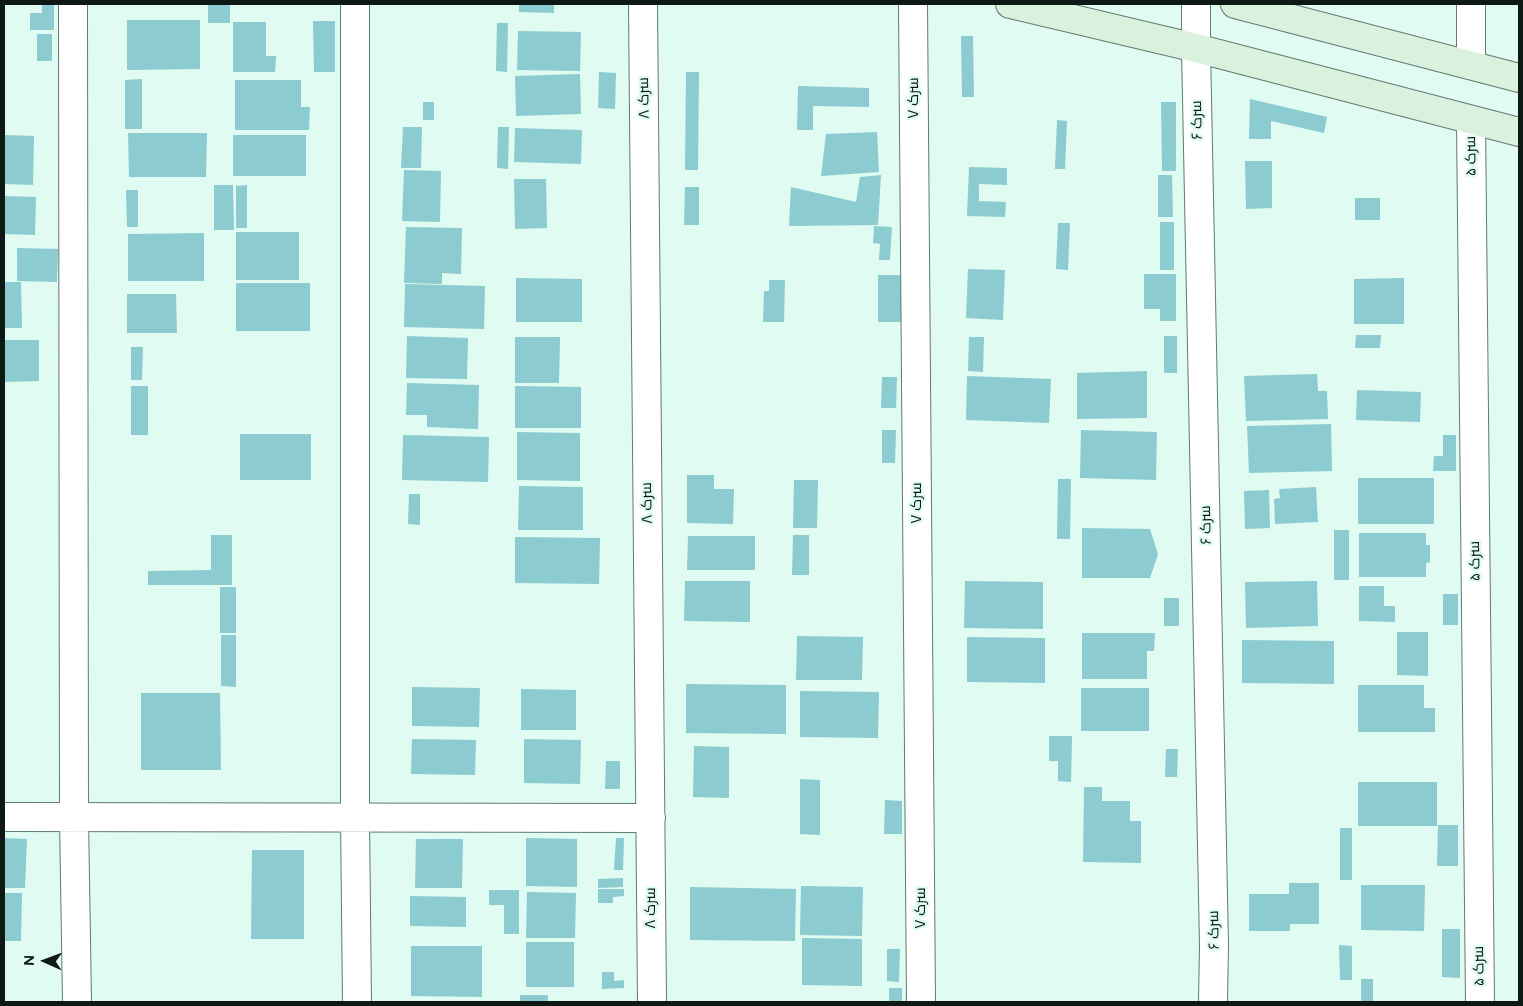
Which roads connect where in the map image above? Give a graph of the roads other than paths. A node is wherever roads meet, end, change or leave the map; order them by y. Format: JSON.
{"nodes":[{"id":1,"x":73,"y":4,"type":"edge"},
{"id":2,"x":355,"y":4,"type":"edge"},
{"id":3,"x":643,"y":4,"type":"edge"},
{"id":4,"x":913,"y":4,"type":"edge"},
{"id":5,"x":1010,"y":4,"type":"edge"},
{"id":6,"x":1196,"y":4,"type":"edge"},
{"id":7,"x":1235,"y":4,"type":"edge"},
{"id":8,"x":1471,"y":4,"type":"edge"},
{"id":9,"x":1196,"y":48,"type":"junction"},
{"id":10,"x":1471,"y":65,"type":"junction"},
{"id":11,"x":1519,"y":78,"type":"edge"},
{"id":12,"x":1471,"y":120,"type":"junction"},
{"id":13,"x":1519,"y":132,"type":"edge"},
{"id":14,"x":4,"y":818,"type":"edge"},
{"id":15,"x":74,"y":818,"type":"junction"},
{"id":16,"x":355,"y":818,"type":"junction"},
{"id":17,"x":650,"y":818,"type":"junction"},
{"id":18,"x":77,"y":1002,"type":"edge"},
{"id":19,"x":357,"y":1002,"type":"edge"},
{"id":20,"x":652,"y":1002,"type":"edge"},
{"id":21,"x":921,"y":1002,"type":"edge"},
{"id":22,"x":1213,"y":1002,"type":"edge"},
{"id":23,"x":1480,"y":1002,"type":"edge"}],
"edges":[{"from":1,"to":15,"type":"street"},
{"from":2,"to":16,"type":"street"},
{"from":3,"to":17,"type":"street","name":"سرک ۸"},
{"from":4,"to":21,"type":"street","name":"سرک ۷"},
{"from":5,"to":9,"type":"street"},
{"from":6,"to":9,"type":"street","name":"سرک ۶"},
{"from":7,"to":10,"type":"street"},
{"from":8,"to":10,"type":"street"},
{"from":9,"to":12,"type":"street"},
{"from":9,"to":22,"type":"street","name":"سرک ۶"},
{"from":10,"to":11,"type":"street"},
{"from":12,"to":13,"type":"street"},
{"from":12,"to":23,"type":"street","name":"سرک ۵"},
{"from":14,"to":15,"type":"street"},
{"from":15,"to":16,"type":"street"},
{"from":15,"to":18,"type":"street"},
{"from":16,"to":17,"type":"street"},
{"from":16,"to":19,"type":"street"},
{"from":17,"to":20,"type":"street","name":"سرک ۸"}]}
